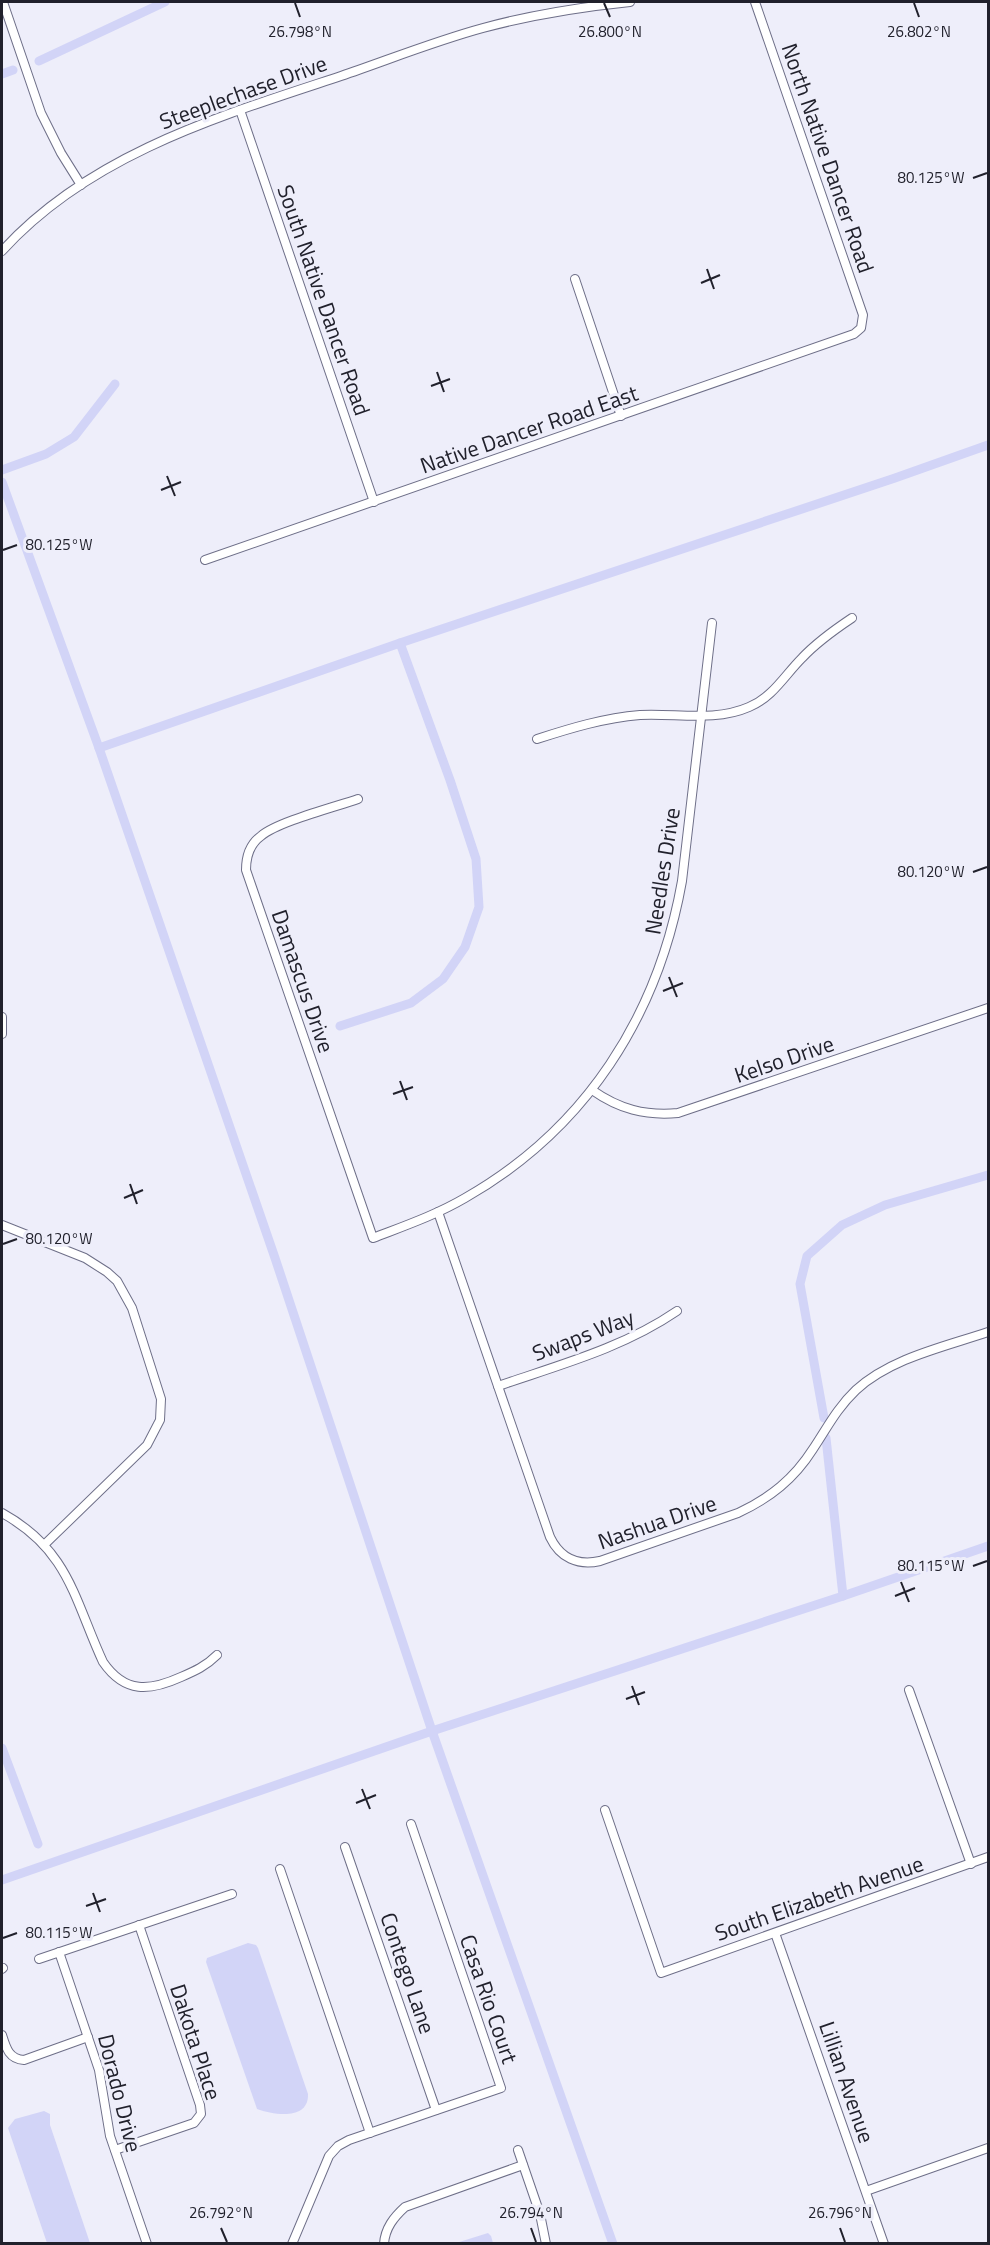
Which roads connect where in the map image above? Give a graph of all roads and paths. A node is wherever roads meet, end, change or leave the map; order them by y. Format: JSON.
{"nodes":[{"id":1,"x":3,"y":2,"type":"edge"},
{"id":2,"x":630,"y":2,"type":"edge"},
{"id":3,"x":755,"y":2,"type":"edge"},
{"id":4,"x":240,"y":110,"type":"junction"},
{"id":5,"x":81,"y":185,"type":"junction"},
{"id":6,"x":2,"y":251,"type":"edge"},
{"id":7,"x":575,"y":279,"type":"dead end"},
{"id":8,"x":861,"y":328,"type":"joint"},
{"id":9,"x":621,"y":416,"type":"junction"},
{"id":10,"x":374,"y":502,"type":"junction"},
{"id":11,"x":205,"y":560,"type":"dead end"},
{"id":12,"x":852,"y":618,"type":"dead end"},
{"id":13,"x":712,"y":623,"type":"dead end"},
{"id":14,"x":701,"y":715,"type":"junction"},
{"id":15,"x":537,"y":739,"type":"dead end"},
{"id":16,"x":358,"y":799,"type":"dead end"},
{"id":17,"x":988,"y":1008,"type":"edge"},
{"id":18,"x":2,"y":1017,"type":"edge"},
{"id":19,"x":2,"y":1034,"type":"edge"},
{"id":20,"x":592,"y":1090,"type":"junction"},
{"id":21,"x":438,"y":1212,"type":"junction"},
{"id":22,"x":2,"y":1225,"type":"edge"},
{"id":23,"x":373,"y":1238,"type":"joint"},
{"id":24,"x":678,"y":1311,"type":"dead end"},
{"id":25,"x":988,"y":1332,"type":"edge"},
{"id":26,"x":498,"y":1386,"type":"junction"},
{"id":27,"x":2,"y":1513,"type":"edge"},
{"id":28,"x":44,"y":1545,"type":"junction"},
{"id":29,"x":217,"y":1655,"type":"dead end"},
{"id":30,"x":909,"y":1690,"type":"dead end"},
{"id":31,"x":605,"y":1810,"type":"dead end"},
{"id":32,"x":411,"y":1824,"type":"dead end"},
{"id":33,"x":345,"y":1847,"type":"dead end"},
{"id":34,"x":988,"y":1857,"type":"edge"},
{"id":35,"x":971,"y":1864,"type":"junction"},
{"id":36,"x":280,"y":1869,"type":"dead end"},
{"id":37,"x":232,"y":1894,"type":"dead end"},
{"id":38,"x":139,"y":1925,"type":"junction"},
{"id":39,"x":775,"y":1933,"type":"junction"},
{"id":40,"x":59,"y":1952,"type":"junction"},
{"id":41,"x":39,"y":1959,"type":"dead end"},
{"id":42,"x":2,"y":2035,"type":"edge"},
{"id":43,"x":88,"y":2037,"type":"junction"},
{"id":44,"x":436,"y":2110,"type":"junction"},
{"id":45,"x":370,"y":2133,"type":"junction"},
{"id":46,"x":988,"y":2148,"type":"edge"},
{"id":47,"x":115,"y":2150,"type":"junction"},
{"id":48,"x":518,"y":2150,"type":"dead end"},
{"id":49,"x":523,"y":2165,"type":"junction"},
{"id":50,"x":866,"y":2191,"type":"junction"},
{"id":51,"x":147,"y":2244,"type":"edge"},
{"id":52,"x":292,"y":2244,"type":"edge"},
{"id":53,"x":384,"y":2244,"type":"edge"},
{"id":54,"x":546,"y":2244,"type":"edge"},
{"id":55,"x":884,"y":2244,"type":"edge"}],
"edges":[{"from":1,"to":5,"type":"street"},
{"from":2,"to":4,"type":"street","name":"Steeplechase Drive"},
{"from":3,"to":8,"type":"street","name":"North Native Dancer Road"},
{"from":4,"to":5,"type":"street","name":"Steeplechase Drive"},
{"from":4,"to":10,"type":"street","name":"South Native Dancer Road"},
{"from":5,"to":6,"type":"street","name":"Steeplechase Drive"},
{"from":7,"to":9,"type":"street"},
{"from":8,"to":9,"type":"street","name":"Native Dancer Road East"},
{"from":9,"to":10,"type":"street","name":"Native Dancer Road East"},
{"from":10,"to":11,"type":"street","name":"Native Dancer Road East"},
{"from":12,"to":14,"type":"street"},
{"from":13,"to":14,"type":"street","name":"Needles Drive"},
{"from":14,"to":15,"type":"street"},
{"from":14,"to":20,"type":"street","name":"Needles Drive"},
{"from":16,"to":23,"type":"street","name":"Damascus Drive"},
{"from":17,"to":20,"type":"street","name":"Kelso Drive"},
{"from":18,"to":19,"type":"street"},
{"from":20,"to":21,"type":"street","name":"Needles Drive"},
{"from":21,"to":23,"type":"street","name":"Needles Drive"},
{"from":21,"to":26,"type":"street","name":"Nashua Drive"},
{"from":22,"to":28,"type":"street"},
{"from":24,"to":26,"type":"street","name":"Swaps Way"},
{"from":25,"to":26,"type":"street","name":"Nashua Drive"},
{"from":27,"to":28,"type":"street"},
{"from":28,"to":29,"type":"street"},
{"from":30,"to":35,"type":"street"},
{"from":31,"to":39,"type":"street","name":"South Elizabeth Avenue"},
{"from":32,"to":44,"type":"street","name":"Casa Rio Court"},
{"from":33,"to":44,"type":"street","name":"Contego Lane"},
{"from":34,"to":35,"type":"street","name":"South Elizabeth Avenue"},
{"from":35,"to":39,"type":"street","name":"South Elizabeth Avenue"},
{"from":36,"to":45,"type":"street"},
{"from":37,"to":38,"type":"street"},
{"from":38,"to":40,"type":"street"},
{"from":38,"to":47,"type":"street","name":"Dakota Place"},
{"from":39,"to":50,"type":"street","name":"Lillian Avenue"},
{"from":40,"to":41,"type":"street"},
{"from":40,"to":43,"type":"street","name":"Dorado Drive"},
{"from":42,"to":43,"type":"street"},
{"from":43,"to":47,"type":"street","name":"Dorado Drive"},
{"from":44,"to":45,"type":"street","name":"Casa Rio Court"},
{"from":45,"to":52,"type":"street","name":"Casa Rio Court"},
{"from":46,"to":50,"type":"street"},
{"from":47,"to":51,"type":"street","name":"Dorado Drive"},
{"from":48,"to":49,"type":"street"},
{"from":49,"to":53,"type":"street"},
{"from":49,"to":54,"type":"street"},
{"from":50,"to":55,"type":"street","name":"Lillian Avenue"}]}
